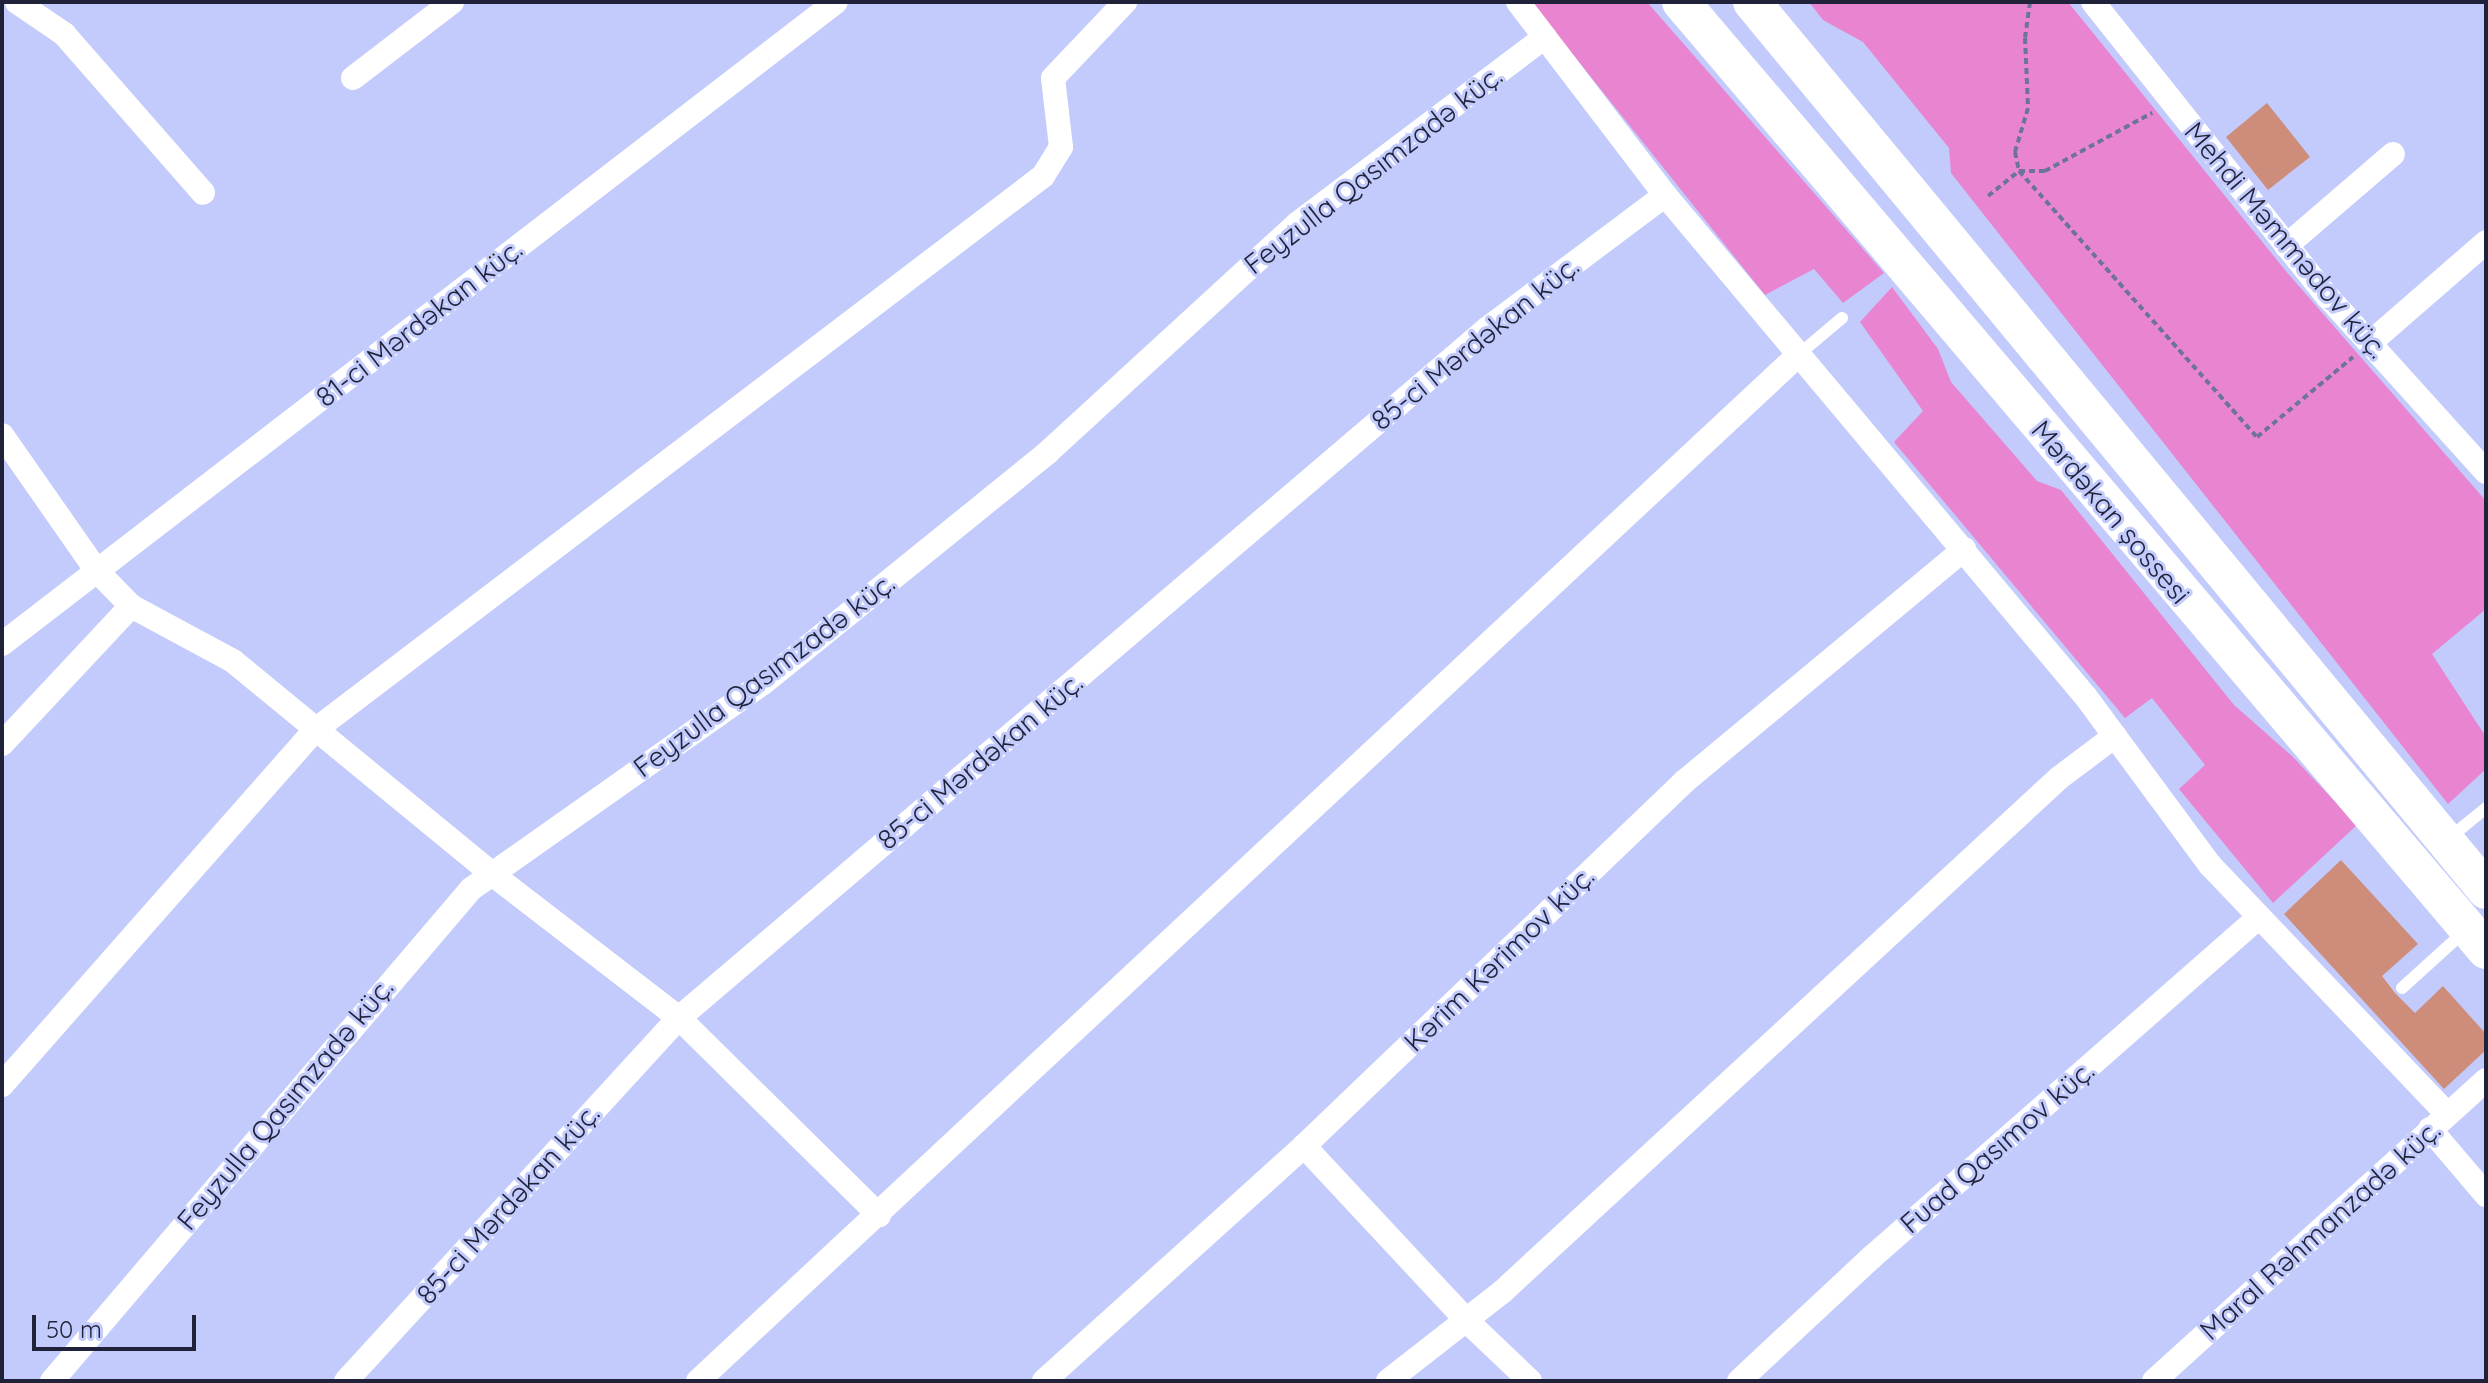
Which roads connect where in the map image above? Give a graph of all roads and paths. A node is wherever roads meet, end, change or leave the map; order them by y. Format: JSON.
{"nodes":[{"id":1,"x":17,"y":2,"type":"edge"},
{"id":2,"x":452,"y":2,"type":"edge"},
{"id":3,"x":836,"y":2,"type":"edge"},
{"id":4,"x":1125,"y":2,"type":"edge"},
{"id":5,"x":1518,"y":2,"type":"edge"},
{"id":6,"x":1681,"y":2,"type":"edge"},
{"id":7,"x":1752,"y":2,"type":"edge"},
{"id":8,"x":2030,"y":2,"type":"edge"},
{"id":9,"x":2093,"y":2,"type":"edge"},
{"id":10,"x":1545,"y":37,"type":"junction"},
{"id":11,"x":353,"y":78,"type":"dead end"},
{"id":12,"x":2171,"y":101,"type":"junction"},
{"id":13,"x":2393,"y":154,"type":"dead end"},
{"id":14,"x":2019,"y":171,"type":"junction"},
{"id":15,"x":203,"y":193,"type":"dead end"},
{"id":16,"x":1665,"y":195,"type":"junction"},
{"id":17,"x":1988,"y":196,"type":"dead end"},
{"id":18,"x":2486,"y":242,"type":"edge"},
{"id":19,"x":2286,"y":246,"type":"junction"},
{"id":20,"x":1842,"y":318,"type":"dead end"},
{"id":21,"x":2370,"y":343,"type":"junction"},
{"id":22,"x":1797,"y":356,"type":"junction"},
{"id":23,"x":2,"y":435,"type":"edge"},
{"id":24,"x":2486,"y":472,"type":"edge"},
{"id":25,"x":1964,"y":549,"type":"junction"},
{"id":26,"x":97,"y":571,"type":"junction"},
{"id":27,"x":131,"y":606,"type":"junction"},
{"id":28,"x":2,"y":644,"type":"edge"},
{"id":29,"x":315,"y":730,"type":"junction"},
{"id":30,"x":2115,"y":736,"type":"junction"},
{"id":31,"x":2,"y":744,"type":"edge"},
{"id":32,"x":2486,"y":808,"type":"edge"},
{"id":33,"x":2445,"y":841,"type":"junction"},
{"id":34,"x":492,"y":874,"type":"junction"},
{"id":35,"x":2486,"y":890,"type":"edge"},
{"id":36,"x":2258,"y":918,"type":"junction"},
{"id":37,"x":2477,"y":939,"type":"edge"},
{"id":38,"x":2402,"y":988,"type":"dead end"},
{"id":39,"x":679,"y":1018,"type":"junction"},
{"id":40,"x":2486,"y":1080,"type":"edge"},
{"id":41,"x":2,"y":1085,"type":"edge"},
{"id":42,"x":2438,"y":1121,"type":"junction"},
{"id":43,"x":1304,"y":1146,"type":"junction"},
{"id":44,"x":2486,"y":1195,"type":"edge"},
{"id":45,"x":879,"y":1215,"type":"junction"},
{"id":46,"x":1467,"y":1321,"type":"junction"},
{"id":47,"x":52,"y":1381,"type":"edge"},
{"id":48,"x":346,"y":1381,"type":"edge"},
{"id":49,"x":698,"y":1381,"type":"edge"},
{"id":50,"x":1044,"y":1381,"type":"edge"},
{"id":51,"x":1388,"y":1381,"type":"edge"},
{"id":52,"x":1530,"y":1381,"type":"edge"},
{"id":53,"x":1739,"y":1381,"type":"edge"},
{"id":54,"x":2154,"y":1381,"type":"edge"}],
"edges":[{"from":1,"to":15,"type":"street"},
{"from":2,"to":11,"type":"street"},
{"from":3,"to":26,"type":"street","name":"81-ci Mərdəkan küç."},
{"from":4,"to":29,"type":"street"},
{"from":5,"to":10,"type":"street"},
{"from":6,"to":37,"type":"main road","name":"Mərdəkan şossesi"},
{"from":7,"to":33,"type":"main road","name":"Mərdəkan şossesi"},
{"from":8,"to":14,"type":"path"},
{"from":9,"to":12,"type":"street","name":"Mehdi Məmmədov küç."},
{"from":10,"to":16,"type":"street"},
{"from":10,"to":34,"type":"street","name":"Feyzulla Qasımzadə küç."},
{"from":12,"to":14,"type":"path"},
{"from":12,"to":19,"type":"street","name":"Mehdi Məmmədov küç."},
{"from":13,"to":19,"type":"street"},
{"from":14,"to":17,"type":"path"},
{"from":14,"to":21,"type":"path"},
{"from":16,"to":22,"type":"street"},
{"from":16,"to":39,"type":"street","name":"85-ci Mərdəkan küç."},
{"from":18,"to":21,"type":"street"},
{"from":19,"to":21,"type":"street","name":"Mehdi Məmmədov küç."},
{"from":20,"to":22,"type":"lane"},
{"from":21,"to":24,"type":"street","name":"Mehdi Məmmədov küç."},
{"from":22,"to":25,"type":"street"},
{"from":22,"to":45,"type":"street"},
{"from":23,"to":26,"type":"street"},
{"from":25,"to":30,"type":"street"},
{"from":25,"to":43,"type":"street","name":"Kərim Kərimov küç."},
{"from":26,"to":27,"type":"street"},
{"from":26,"to":28,"type":"street","name":"81-ci Mərdəkan küç."},
{"from":27,"to":29,"type":"street"},
{"from":27,"to":31,"type":"street"},
{"from":29,"to":34,"type":"street"},
{"from":29,"to":41,"type":"street"},
{"from":30,"to":36,"type":"street"},
{"from":30,"to":46,"type":"street"},
{"from":32,"to":33,"type":"lane"},
{"from":33,"to":35,"type":"main road","name":"Mərdəkan şossesi"},
{"from":34,"to":39,"type":"street"},
{"from":34,"to":47,"type":"street","name":"Feyzulla Qasımzadə küç."},
{"from":36,"to":42,"type":"street"},
{"from":36,"to":53,"type":"street","name":"Fuad Qasımov küç."},
{"from":37,"to":38,"type":"lane"},
{"from":39,"to":45,"type":"street"},
{"from":39,"to":48,"type":"street","name":"85-ci Mərdəkan küç."},
{"from":40,"to":42,"type":"street","name":"Maral Rəhmanzadə küç."},
{"from":42,"to":44,"type":"street"},
{"from":42,"to":54,"type":"street","name":"Maral Rəhmanzadə küç."},
{"from":43,"to":46,"type":"street"},
{"from":43,"to":50,"type":"street","name":"Kərim Kərimov küç."},
{"from":45,"to":49,"type":"street"},
{"from":46,"to":51,"type":"street"},
{"from":46,"to":52,"type":"street"}]}
